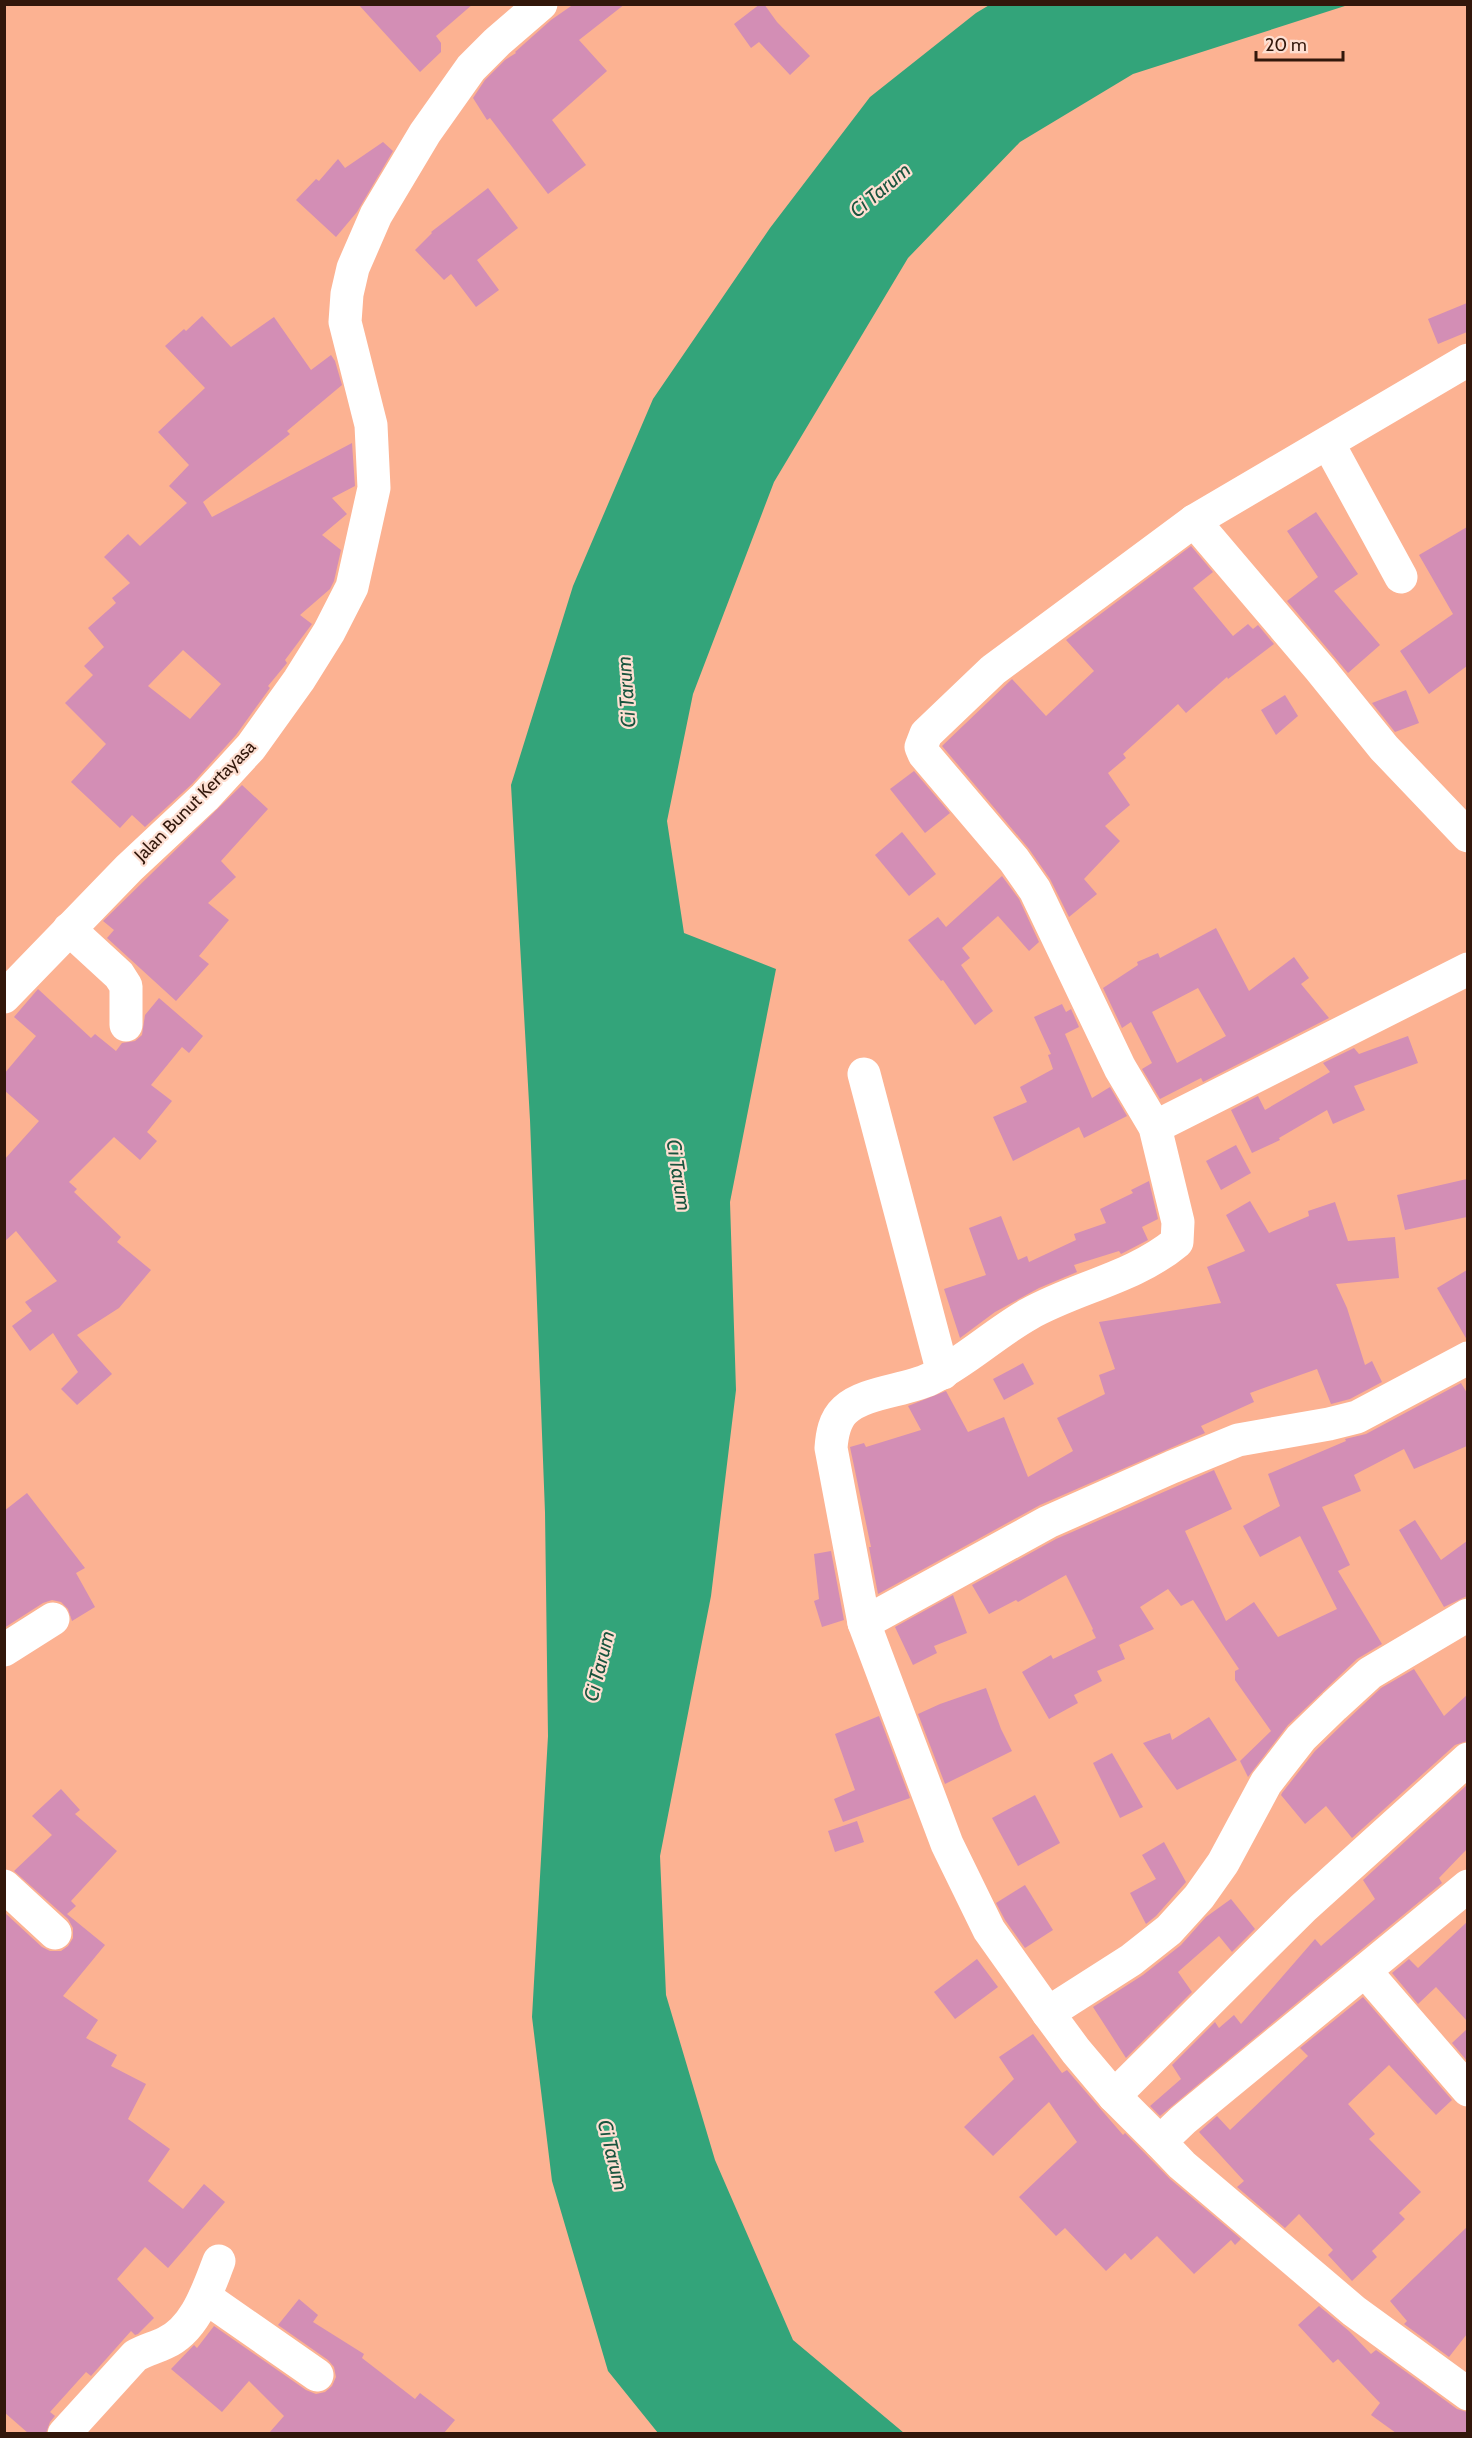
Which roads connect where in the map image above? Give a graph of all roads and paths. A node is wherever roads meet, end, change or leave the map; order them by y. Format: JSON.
{"nodes":[{"id":1,"x":541,"y":4,"type":"edge"},
{"id":2,"x":1467,"y":360,"type":"edge"},
{"id":3,"x":1328,"y":443,"type":"junction"},
{"id":4,"x":1194,"y":521,"type":"junction"},
{"id":5,"x":1401,"y":577,"type":"dead end"},
{"id":6,"x":1467,"y":836,"type":"edge"},
{"id":7,"x":69,"y":929,"type":"junction"},
{"id":8,"x":1467,"y":969,"type":"edge"},
{"id":9,"x":4,"y":997,"type":"edge"},
{"id":10,"x":126,"y":1025,"type":"dead end"},
{"id":11,"x":864,"y":1074,"type":"dead end"},
{"id":12,"x":1155,"y":1127,"type":"junction"},
{"id":13,"x":1463,"y":1369,"type":"edge"},
{"id":14,"x":943,"y":1373,"type":"junction"},
{"id":15,"x":1467,"y":1615,"type":"edge"},
{"id":16,"x":53,"y":1619,"type":"dead end"},
{"id":17,"x":864,"y":1623,"type":"junction"},
{"id":18,"x":4,"y":1650,"type":"edge"},
{"id":19,"x":1467,"y":1759,"type":"edge"},
{"id":20,"x":4,"y":1886,"type":"edge"},
{"id":21,"x":1467,"y":1886,"type":"edge"},
{"id":22,"x":55,"y":1933,"type":"dead end"},
{"id":23,"x":1365,"y":1971,"type":"junction"},
{"id":24,"x":1048,"y":2013,"type":"junction"},
{"id":25,"x":1467,"y":2090,"type":"edge"},
{"id":26,"x":1114,"y":2096,"type":"junction"},
{"id":27,"x":1160,"y":2142,"type":"junction"},
{"id":28,"x":219,"y":2261,"type":"dead end"},
{"id":29,"x":206,"y":2297,"type":"junction"},
{"id":30,"x":316,"y":2375,"type":"dead end"},
{"id":31,"x":1465,"y":2387,"type":"edge"},
{"id":32,"x":64,"y":2433,"type":"edge"}],
"edges":[{"from":1,"to":7,"type":"street","name":"Jalan Bunut Kertayasa"},
{"from":2,"to":3,"type":"street"},
{"from":3,"to":4,"type":"street"},
{"from":3,"to":5,"type":"street"},
{"from":4,"to":6,"type":"street"},
{"from":4,"to":12,"type":"street"},
{"from":7,"to":9,"type":"street","name":"Jalan Bunut Kertayasa"},
{"from":7,"to":10,"type":"street"},
{"from":8,"to":12,"type":"street"},
{"from":11,"to":14,"type":"street"},
{"from":12,"to":14,"type":"street"},
{"from":13,"to":17,"type":"street"},
{"from":14,"to":17,"type":"street"},
{"from":15,"to":24,"type":"street"},
{"from":16,"to":18,"type":"street"},
{"from":17,"to":24,"type":"street"},
{"from":19,"to":26,"type":"street"},
{"from":20,"to":22,"type":"street"},
{"from":21,"to":23,"type":"street"},
{"from":23,"to":25,"type":"street"},
{"from":23,"to":27,"type":"street"},
{"from":24,"to":26,"type":"street"},
{"from":26,"to":27,"type":"street"},
{"from":27,"to":31,"type":"street"},
{"from":28,"to":29,"type":"street"},
{"from":29,"to":30,"type":"street"},
{"from":29,"to":32,"type":"street"}]}
